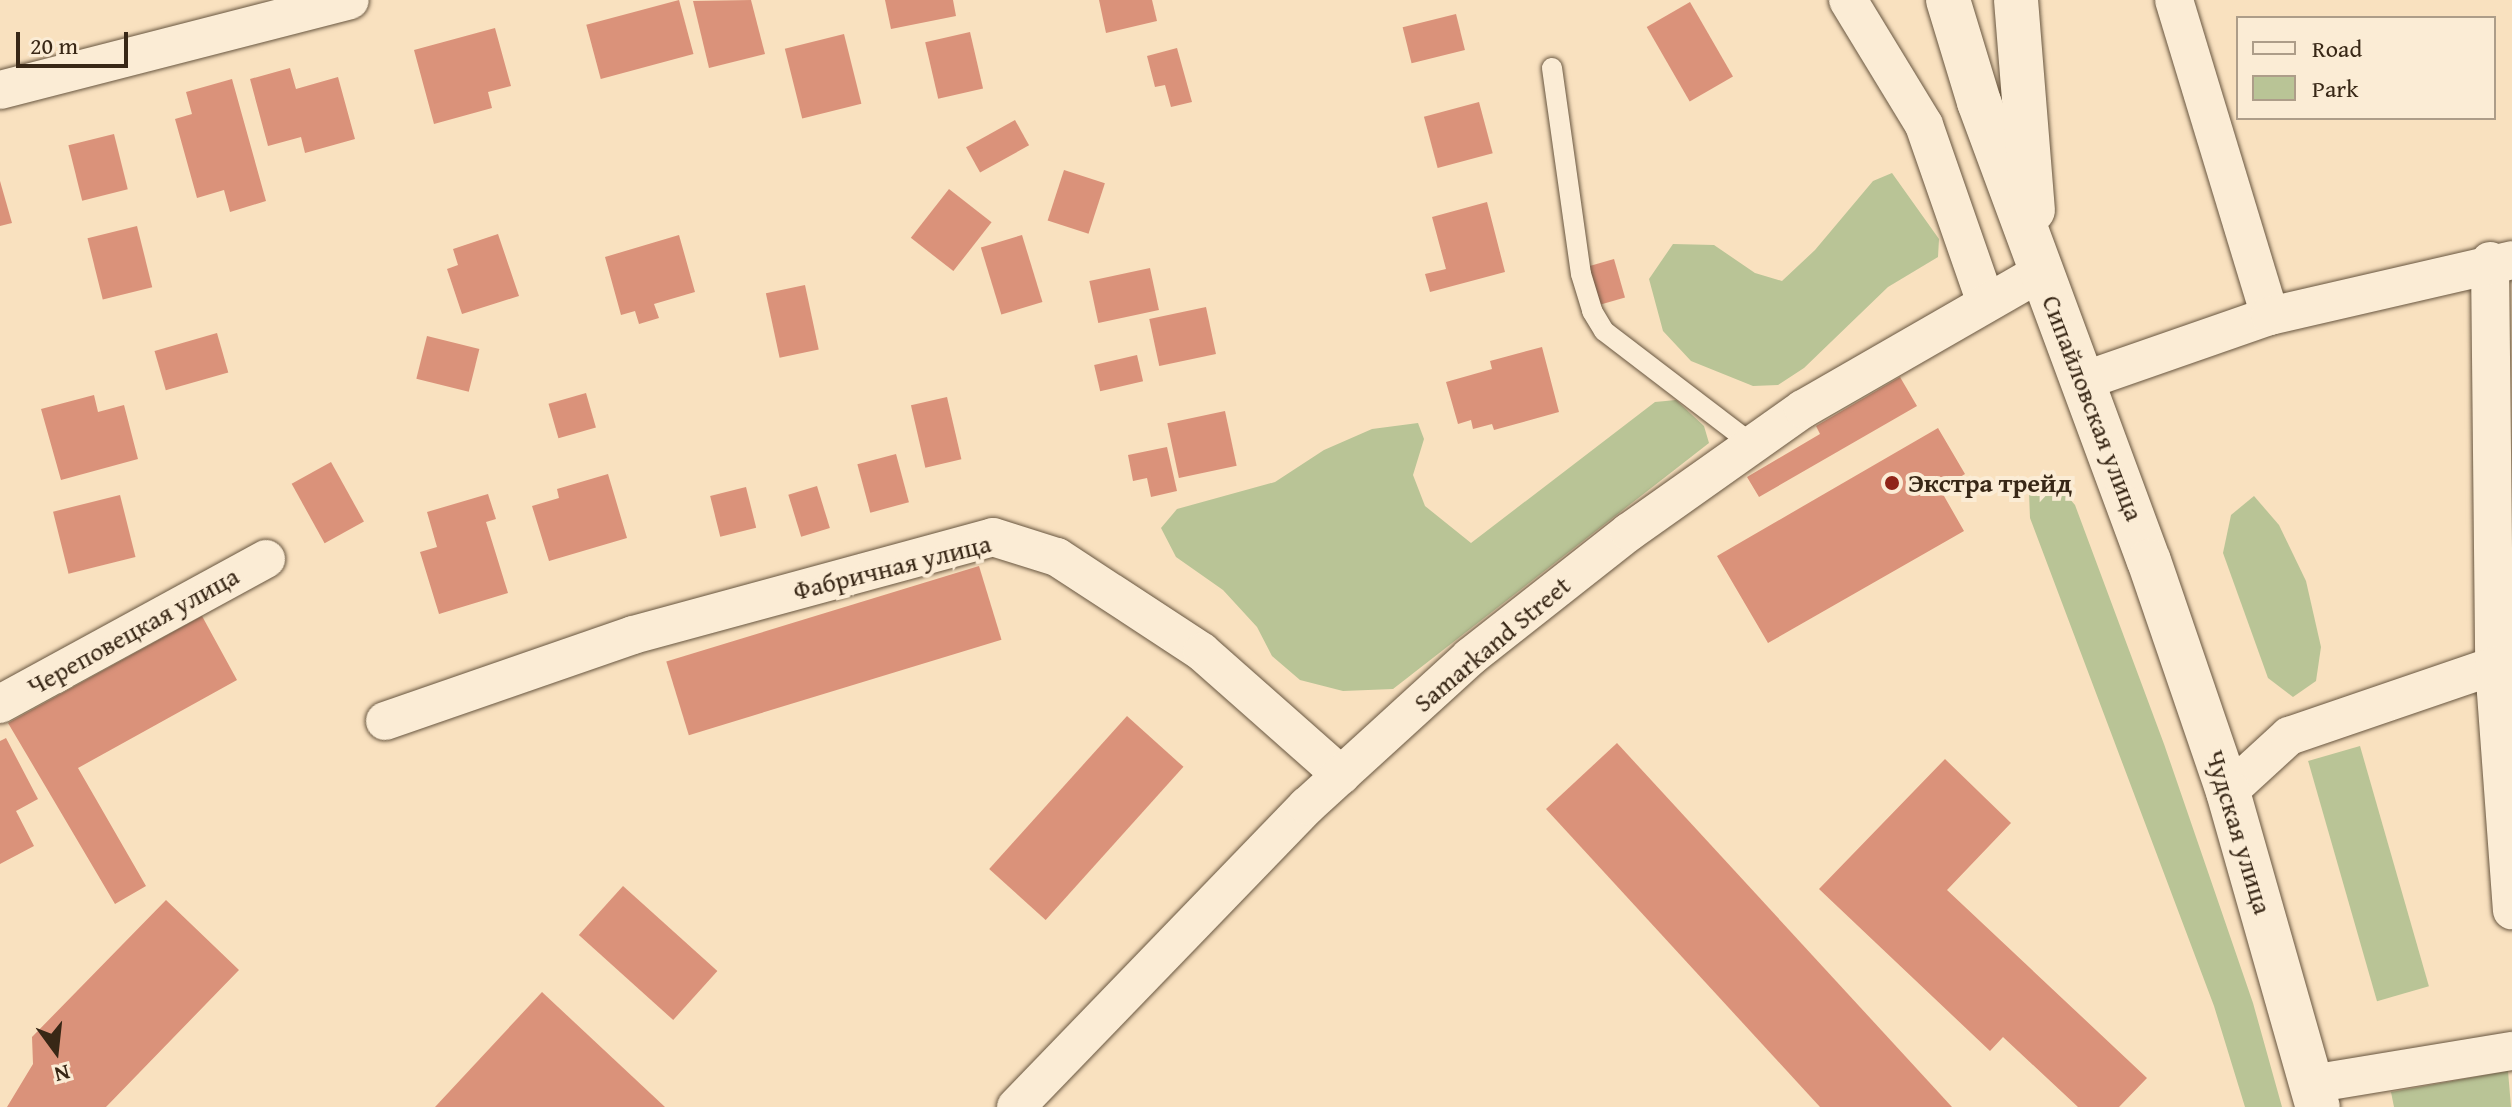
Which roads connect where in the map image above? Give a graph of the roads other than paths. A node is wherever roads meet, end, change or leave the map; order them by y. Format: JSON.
{"nodes":[{"id":1,"x":350,"y":0,"type":"edge"},
{"id":2,"x":1848,"y":0,"type":"edge"},
{"id":3,"x":1948,"y":0,"type":"edge"},
{"id":4,"x":2016,"y":0,"type":"edge"},
{"id":5,"x":2174,"y":0,"type":"edge"},
{"id":6,"x":1552,"y":68,"type":"dead end"},
{"id":7,"x":0,"y":90,"type":"edge"},
{"id":8,"x":2501,"y":260,"type":"edge"},
{"id":9,"x":2038,"y":264,"type":"junction"},
{"id":10,"x":1986,"y":303,"type":"junction"},
{"id":11,"x":2270,"y":316,"type":"junction"},
{"id":12,"x":2083,"y":381,"type":"junction"},
{"id":13,"x":1753,"y":445,"type":"junction"},
{"id":14,"x":266,"y":559,"type":"dead end"},
{"id":15,"x":2149,"y":561,"type":"joint"},
{"id":16,"x":2503,"y":665,"type":"edge"},
{"id":17,"x":0,"y":704,"type":"edge"},
{"id":18,"x":385,"y":721,"type":"dead end"},
{"id":19,"x":1341,"y":775,"type":"junction"},
{"id":20,"x":2228,"y":792,"type":"junction"},
{"id":21,"x":2512,"y":910,"type":"edge"},
{"id":22,"x":2512,"y":1051,"type":"edge"},
{"id":23,"x":2315,"y":1096,"type":"edge"},
{"id":24,"x":1016,"y":1107,"type":"edge"}],
"edges":[{"from":1,"to":7,"type":"street"},
{"from":2,"to":10,"type":"street"},
{"from":3,"to":9,"type":"main road","name":"Сипайловская улица"},
{"from":4,"to":9,"type":"main road","name":"Сипайловская улица"},
{"from":5,"to":11,"type":"street"},
{"from":6,"to":13,"type":"lane"},
{"from":8,"to":11,"type":"street"},
{"from":8,"to":16,"type":"street"},
{"from":9,"to":10,"type":"street","name":"Samarkand Street"},
{"from":9,"to":12,"type":"main road","name":"Сипайловская улица"},
{"from":10,"to":13,"type":"street","name":"Samarkand Street"},
{"from":11,"to":12,"type":"street"},
{"from":12,"to":15,"type":"main road","name":"Сипайловская улица"},
{"from":13,"to":19,"type":"street","name":"Samarkand Street"},
{"from":14,"to":17,"type":"street","name":"Череповецкая улица"},
{"from":15,"to":20,"type":"main road","name":"Чудская улица"},
{"from":16,"to":20,"type":"street"},
{"from":16,"to":21,"type":"street"},
{"from":18,"to":19,"type":"street","name":"Фабричная улица"},
{"from":19,"to":24,"type":"street","name":"Samarkand Street"},
{"from":20,"to":23,"type":"main road","name":"Чудская улица"},
{"from":22,"to":23,"type":"street"}]}
